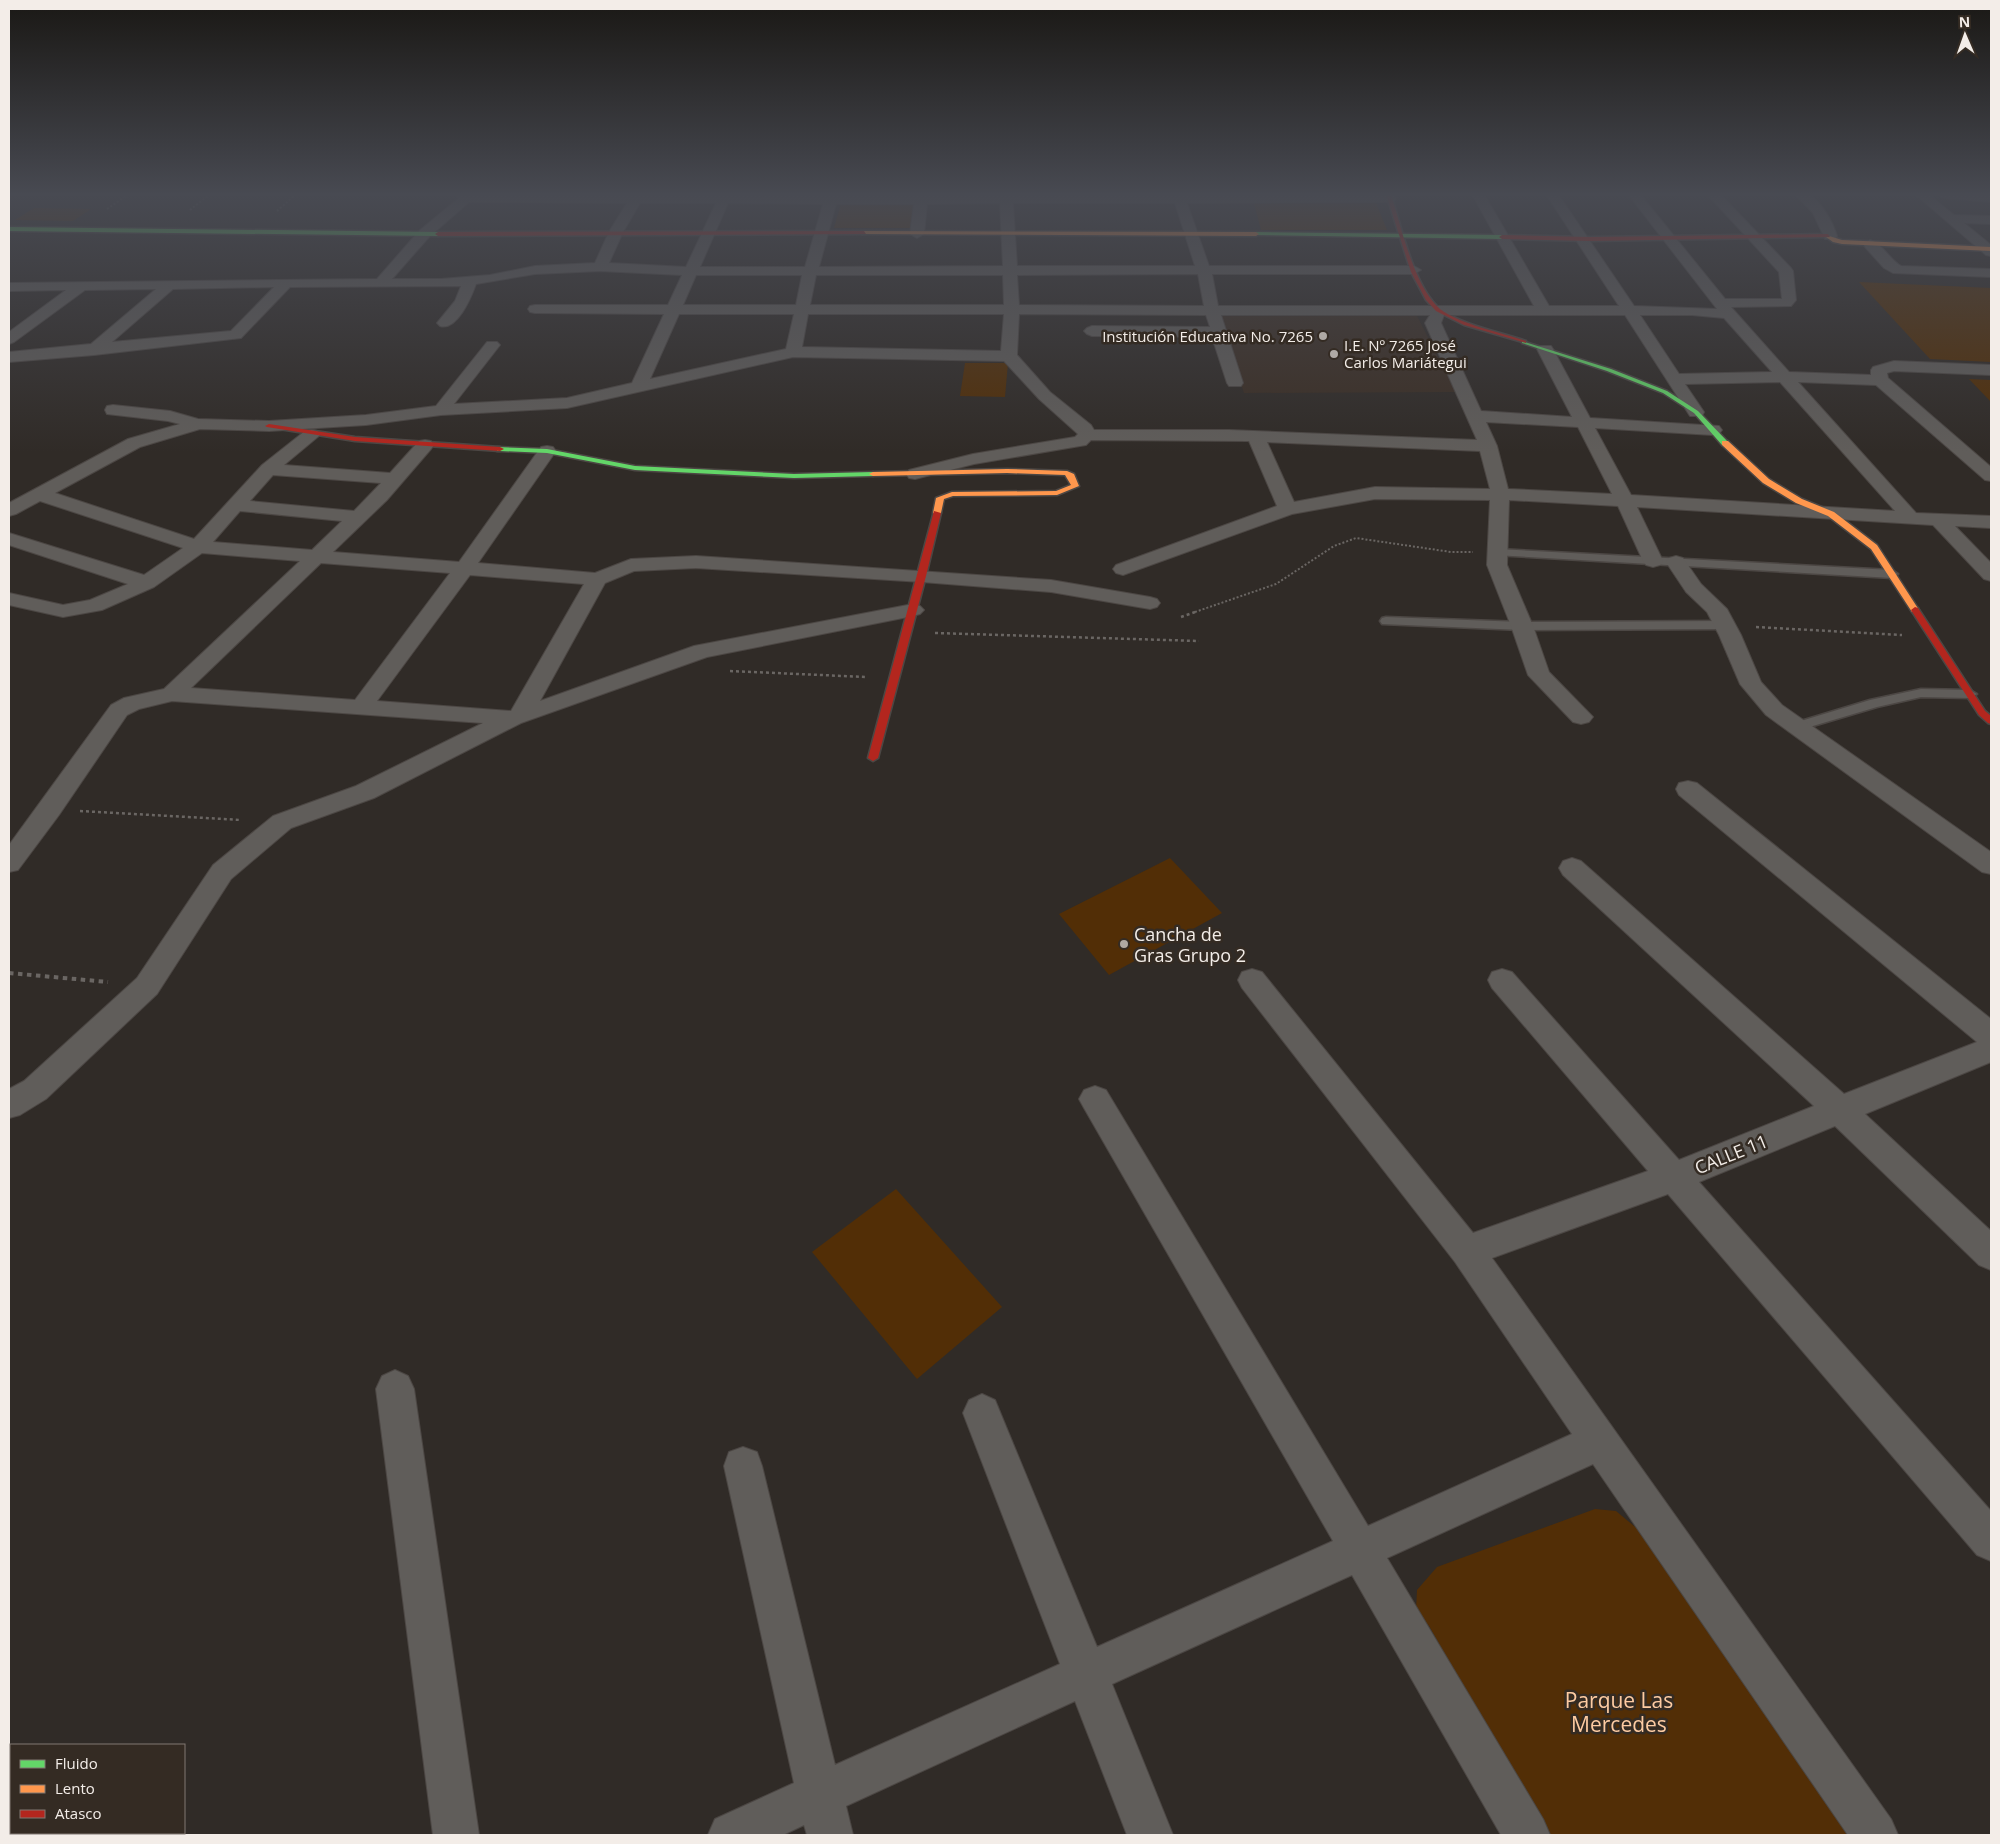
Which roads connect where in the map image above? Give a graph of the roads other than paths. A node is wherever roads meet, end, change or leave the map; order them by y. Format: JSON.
{"nodes":[{"id":1,"x":384,"y":280,"type":"edge"},
{"id":2,"x":470,"y":280,"type":"joint"},
{"id":3,"x":686,"y":280,"type":"edge"},
{"id":4,"x":808,"y":280,"type":"edge"},
{"id":5,"x":1011,"y":280,"type":"edge"},
{"id":6,"x":1206,"y":280,"type":"edge"},
{"id":7,"x":1419,"y":280,"type":"edge"},
{"id":8,"x":1527,"y":280,"type":"edge"},
{"id":9,"x":1610,"y":280,"type":"edge"},
{"id":10,"x":1703,"y":280,"type":"edge"},
{"id":11,"x":1787,"y":280,"type":"edge"},
{"id":12,"x":286,"y":283,"type":"junction"},
{"id":13,"x":381,"y":283,"type":"junction"},
{"id":14,"x":169,"y":285,"type":"junction"},
{"id":15,"x":82,"y":286,"type":"junction"},
{"id":16,"x":9,"y":287,"type":"edge"},
{"id":17,"x":1725,"y":308,"type":"junction"},
{"id":18,"x":535,"y":309,"type":"dead end"},
{"id":19,"x":674,"y":309,"type":"junction"},
{"id":20,"x":801,"y":309,"type":"junction"},
{"id":21,"x":1012,"y":309,"type":"junction"},
{"id":22,"x":1091,"y":310,"type":"junction"},
{"id":23,"x":1212,"y":311,"type":"junction"},
{"id":24,"x":1439,"y":311,"type":"junction"},
{"id":25,"x":1544,"y":311,"type":"junction"},
{"id":26,"x":1630,"y":311,"type":"junction"},
{"id":27,"x":445,"y":323,"type":"dead end"},
{"id":28,"x":1219,"y":332,"type":"junction"},
{"id":29,"x":9,"y":339,"type":"edge"},
{"id":30,"x":492,"y":345,"type":"dead end"},
{"id":31,"x":1545,"y":349,"type":"junction"},
{"id":32,"x":94,"y":350,"type":"junction"},
{"id":33,"x":793,"y":352,"type":"junction"},
{"id":34,"x":1010,"y":356,"type":"junction"},
{"id":35,"x":9,"y":357,"type":"edge"},
{"id":36,"x":1991,"y":370,"type":"edge"},
{"id":37,"x":1786,"y":377,"type":"junction"},
{"id":38,"x":1675,"y":379,"type":"junction"},
{"id":39,"x":1880,"y":380,"type":"junction"},
{"id":40,"x":1235,"y":383,"type":"dead end"},
{"id":41,"x":639,"y":386,"type":"junction"},
{"id":42,"x":112,"y":410,"type":"dead end"},
{"id":43,"x":441,"y":410,"type":"junction"},
{"id":44,"x":1696,"y":412,"type":"junction"},
{"id":45,"x":1474,"y":416,"type":"junction"},
{"id":46,"x":1584,"y":422,"type":"junction"},
{"id":47,"x":199,"y":424,"type":"junction"},
{"id":48,"x":269,"y":426,"type":"junction"},
{"id":49,"x":1713,"y":430,"type":"junction"},
{"id":50,"x":311,"y":435,"type":"junction"},
{"id":51,"x":1086,"y":435,"type":"junction"},
{"id":52,"x":1256,"y":436,"type":"junction"},
{"id":53,"x":425,"y":446,"type":"junction"},
{"id":54,"x":1488,"y":446,"type":"junction"},
{"id":55,"x":1959,"y":449,"type":"junction"},
{"id":56,"x":546,"y":451,"type":"junction"},
{"id":57,"x":1991,"y":451,"type":"edge"},
{"id":58,"x":268,"y":469,"type":"junction"},
{"id":59,"x":915,"y":474,"type":"junction"},
{"id":60,"x":1991,"y":476,"type":"edge"},
{"id":61,"x":396,"y":479,"type":"junction"},
{"id":62,"x":1500,"y":493,"type":"junction"},
{"id":63,"x":39,"y":494,"type":"junction"},
{"id":64,"x":1625,"y":501,"type":"junction"},
{"id":65,"x":235,"y":505,"type":"junction"},
{"id":66,"x":1288,"y":509,"type":"junction"},
{"id":67,"x":9,"y":510,"type":"edge"},
{"id":68,"x":1831,"y":514,"type":"junction"},
{"id":69,"x":359,"y":517,"type":"junction"},
{"id":70,"x":1911,"y":518,"type":"junction"},
{"id":71,"x":1938,"y":519,"type":"junction"},
{"id":72,"x":1991,"y":522,"type":"edge"},
{"id":73,"x":9,"y":539,"type":"edge"},
{"id":74,"x":198,"y":547,"type":"junction"},
{"id":75,"x":1498,"y":553,"type":"junction"},
{"id":76,"x":316,"y":558,"type":"junction"},
{"id":77,"x":1653,"y":561,"type":"junction"},
{"id":78,"x":1676,"y":562,"type":"junction"},
{"id":79,"x":464,"y":569,"type":"junction"},
{"id":80,"x":1122,"y":569,"type":"dead end"},
{"id":81,"x":1892,"y":574,"type":"junction"},
{"id":82,"x":1991,"y":575,"type":"edge"},
{"id":83,"x":922,"y":576,"type":"junction"},
{"id":84,"x":597,"y":580,"type":"junction"},
{"id":85,"x":147,"y":583,"type":"junction"},
{"id":86,"x":9,"y":599,"type":"edge"},
{"id":87,"x":1150,"y":604,"type":"dead end"},
{"id":88,"x":910,"y":621,"type":"junction"},
{"id":89,"x":1386,"y":621,"type":"dead end"},
{"id":90,"x":1725,"y":625,"type":"junction"},
{"id":91,"x":1522,"y":626,"type":"junction"},
{"id":92,"x":172,"y":694,"type":"junction"},
{"id":93,"x":1970,"y":694,"type":"junction"},
{"id":94,"x":361,"y":708,"type":"junction"},
{"id":95,"x":516,"y":717,"type":"junction"},
{"id":96,"x":1581,"y":717,"type":"dead end"},
{"id":97,"x":1991,"y":721,"type":"edge"},
{"id":98,"x":1796,"y":727,"type":"junction"},
{"id":99,"x":873,"y":758,"type":"dead end"},
{"id":100,"x":1688,"y":789,"type":"dead end"},
{"id":101,"x":9,"y":863,"type":"edge"},
{"id":102,"x":1991,"y":864,"type":"edge"},
{"id":103,"x":1572,"y":868,"type":"dead end"},
{"id":104,"x":1252,"y":980,"type":"dead end"},
{"id":105,"x":1502,"y":980,"type":"dead end"},
{"id":106,"x":1991,"y":1036,"type":"edge"},
{"id":107,"x":1991,"y":1049,"type":"edge"},
{"id":108,"x":1096,"y":1099,"type":"dead end"},
{"id":109,"x":9,"y":1105,"type":"edge"},
{"id":110,"x":1841,"y":1111,"type":"junction"},
{"id":111,"x":1674,"y":1177,"type":"junction"},
{"id":112,"x":1467,"y":1251,"type":"junction"},
{"id":113,"x":1991,"y":1254,"type":"edge"},
{"id":114,"x":395,"y":1389,"type":"dead end"},
{"id":115,"x":982,"y":1414,"type":"dead end"},
{"id":116,"x":1600,"y":1440,"type":"junction"},
{"id":117,"x":743,"y":1466,"type":"dead end"},
{"id":118,"x":1991,"y":1541,"type":"edge"},
{"id":119,"x":1360,"y":1550,"type":"junction"},
{"id":120,"x":1086,"y":1674,"type":"junction"},
{"id":121,"x":820,"y":1795,"type":"junction"},
{"id":122,"x":456,"y":1835,"type":"edge"},
{"id":123,"x":731,"y":1835,"type":"edge"},
{"id":124,"x":830,"y":1835,"type":"edge"},
{"id":125,"x":1150,"y":1835,"type":"edge"},
{"id":126,"x":1527,"y":1835,"type":"edge"},
{"id":127,"x":1875,"y":1835,"type":"edge"}],
"edges":[{"from":1,"to":13,"type":"street"},
{"from":2,"to":13,"type":"street"},
{"from":2,"to":27,"type":"street"},
{"from":3,"to":19,"type":"street"},
{"from":4,"to":20,"type":"street"},
{"from":5,"to":21,"type":"street"},
{"from":6,"to":23,"type":"street"},
{"from":7,"to":24,"type":"street"},
{"from":8,"to":25,"type":"street"},
{"from":9,"to":26,"type":"street"},
{"from":10,"to":17,"type":"street"},
{"from":11,"to":17,"type":"street"},
{"from":12,"to":13,"type":"street"},
{"from":12,"to":14,"type":"street"},
{"from":12,"to":32,"type":"street"},
{"from":14,"to":15,"type":"street"},
{"from":14,"to":32,"type":"street"},
{"from":15,"to":16,"type":"street"},
{"from":15,"to":29,"type":"street"},
{"from":17,"to":26,"type":"street"},
{"from":17,"to":37,"type":"street"},
{"from":18,"to":19,"type":"street"},
{"from":19,"to":20,"type":"street"},
{"from":19,"to":41,"type":"street"},
{"from":20,"to":21,"type":"street"},
{"from":20,"to":33,"type":"street"},
{"from":21,"to":22,"type":"street"},
{"from":21,"to":34,"type":"street"},
{"from":22,"to":23,"type":"street"},
{"from":22,"to":28,"type":"street"},
{"from":23,"to":24,"type":"street"},
{"from":23,"to":28,"type":"street"},
{"from":24,"to":25,"type":"street"},
{"from":24,"to":31,"type":"street"},
{"from":24,"to":45,"type":"street"},
{"from":25,"to":26,"type":"street"},
{"from":26,"to":38,"type":"street"},
{"from":28,"to":40,"type":"street"},
{"from":30,"to":43,"type":"street"},
{"from":31,"to":44,"type":"street"},
{"from":31,"to":46,"type":"street"},
{"from":32,"to":35,"type":"street"},
{"from":33,"to":34,"type":"street"},
{"from":33,"to":41,"type":"street"},
{"from":34,"to":51,"type":"street"},
{"from":36,"to":39,"type":"street"},
{"from":37,"to":38,"type":"street"},
{"from":37,"to":39,"type":"street"},
{"from":37,"to":70,"type":"street"},
{"from":38,"to":44,"type":"street"},
{"from":39,"to":55,"type":"street"},
{"from":41,"to":43,"type":"street"},
{"from":42,"to":47,"type":"street"},
{"from":43,"to":48,"type":"street"},
{"from":44,"to":49,"type":"street"},
{"from":45,"to":46,"type":"street"},
{"from":45,"to":54,"type":"street"},
{"from":46,"to":49,"type":"street"},
{"from":46,"to":64,"type":"street"},
{"from":47,"to":48,"type":"street"},
{"from":47,"to":63,"type":"street"},
{"from":48,"to":50,"type":"street"},
{"from":49,"to":68,"type":"street"},
{"from":50,"to":53,"type":"street"},
{"from":50,"to":58,"type":"street"},
{"from":51,"to":52,"type":"street"},
{"from":51,"to":59,"type":"street"},
{"from":52,"to":54,"type":"street"},
{"from":52,"to":66,"type":"street"},
{"from":53,"to":56,"type":"street"},
{"from":53,"to":61,"type":"street"},
{"from":54,"to":62,"type":"street"},
{"from":55,"to":57,"type":"street"},
{"from":55,"to":60,"type":"street"},
{"from":56,"to":59,"type":"street"},
{"from":56,"to":79,"type":"street"},
{"from":58,"to":61,"type":"street"},
{"from":58,"to":65,"type":"street"},
{"from":59,"to":83,"type":"street"},
{"from":61,"to":69,"type":"street"},
{"from":62,"to":64,"type":"street"},
{"from":62,"to":66,"type":"street"},
{"from":62,"to":75,"type":"street"},
{"from":63,"to":67,"type":"street"},
{"from":63,"to":74,"type":"street"},
{"from":64,"to":68,"type":"street"},
{"from":64,"to":77,"type":"street"},
{"from":65,"to":69,"type":"street"},
{"from":65,"to":74,"type":"street"},
{"from":66,"to":80,"type":"street"},
{"from":68,"to":70,"type":"street"},
{"from":68,"to":81,"type":"street"},
{"from":69,"to":76,"type":"street"},
{"from":70,"to":71,"type":"street"},
{"from":71,"to":72,"type":"street"},
{"from":71,"to":82,"type":"street"},
{"from":73,"to":85,"type":"street"},
{"from":74,"to":76,"type":"street"},
{"from":74,"to":85,"type":"street"},
{"from":75,"to":77,"type":"lane"},
{"from":75,"to":91,"type":"street"},
{"from":76,"to":79,"type":"street"},
{"from":76,"to":92,"type":"street"},
{"from":77,"to":78,"type":"lane"},
{"from":78,"to":81,"type":"lane"},
{"from":78,"to":90,"type":"street"},
{"from":79,"to":84,"type":"street"},
{"from":79,"to":94,"type":"street"},
{"from":81,"to":93,"type":"street"},
{"from":83,"to":84,"type":"street"},
{"from":83,"to":87,"type":"street"},
{"from":83,"to":88,"type":"street"},
{"from":84,"to":95,"type":"street"},
{"from":85,"to":86,"type":"street"},
{"from":88,"to":95,"type":"street"},
{"from":88,"to":99,"type":"street"},
{"from":89,"to":91,"type":"lane"},
{"from":90,"to":91,"type":"lane"},
{"from":90,"to":98,"type":"street"},
{"from":91,"to":96,"type":"street"},
{"from":92,"to":94,"type":"street"},
{"from":92,"to":101,"type":"street"},
{"from":93,"to":97,"type":"street"},
{"from":93,"to":98,"type":"lane"},
{"from":94,"to":95,"type":"street"},
{"from":95,"to":109,"type":"street"},
{"from":98,"to":102,"type":"street"},
{"from":100,"to":106,"type":"street"},
{"from":103,"to":110,"type":"street"},
{"from":104,"to":112,"type":"street"},
{"from":105,"to":111,"type":"street"},
{"from":107,"to":110,"type":"street","name":"CALLE 11"},
{"from":108,"to":119,"type":"street"},
{"from":110,"to":111,"type":"street","name":"CALLE 11"},
{"from":110,"to":113,"type":"street"},
{"from":111,"to":112,"type":"street","name":"CALLE 11"},
{"from":111,"to":118,"type":"street"},
{"from":112,"to":116,"type":"street"},
{"from":114,"to":122,"type":"street"},
{"from":115,"to":120,"type":"street"},
{"from":116,"to":119,"type":"street"},
{"from":116,"to":127,"type":"street"},
{"from":117,"to":121,"type":"street"},
{"from":119,"to":120,"type":"street"},
{"from":119,"to":126,"type":"street"},
{"from":120,"to":121,"type":"street"},
{"from":120,"to":125,"type":"street"},
{"from":121,"to":123,"type":"street"},
{"from":121,"to":124,"type":"street"}]}
